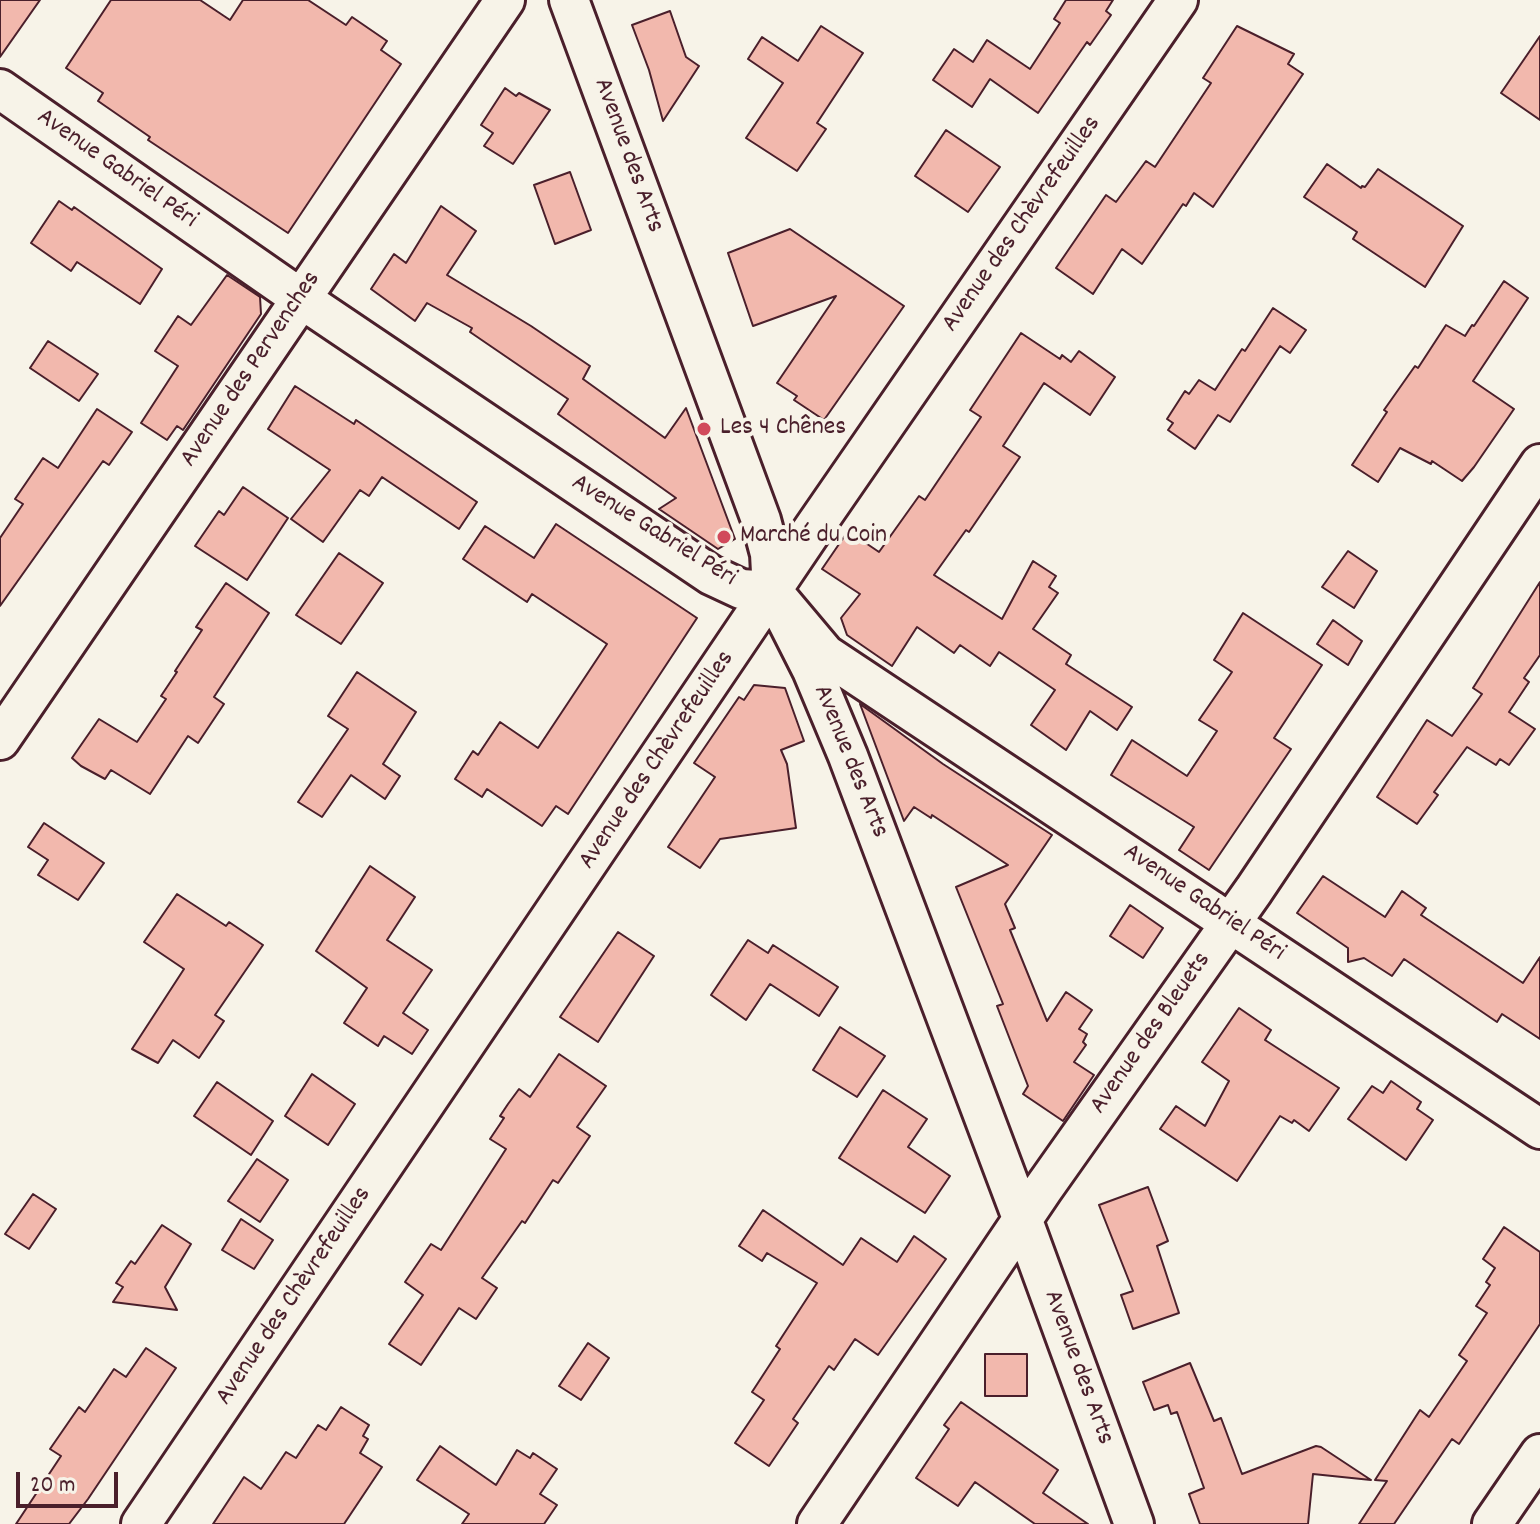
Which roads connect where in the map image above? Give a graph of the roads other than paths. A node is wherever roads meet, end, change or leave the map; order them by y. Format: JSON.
{"nodes":[{"id":1,"x":505,"y":0,"type":"edge"},
{"id":2,"x":569,"y":0,"type":"edge"},
{"id":3,"x":1178,"y":0,"type":"edge"},
{"id":4,"x":0,"y":89,"type":"edge"},
{"id":5,"x":300,"y":298,"type":"junction"},
{"id":6,"x":1540,"y":464,"type":"edge"},
{"id":7,"x":772,"y":591,"type":"junction"},
{"id":8,"x":0,"y":740,"type":"edge"},
{"id":9,"x":1231,"y":922,"type":"junction"},
{"id":10,"x":1540,"y":1129,"type":"edge"},
{"id":11,"x":1022,"y":1218,"type":"junction"},
{"id":12,"x":1540,"y":1454,"type":"edge"},
{"id":13,"x":141,"y":1524,"type":"edge"},
{"id":14,"x":817,"y":1524,"type":"edge"},
{"id":15,"x":1134,"y":1524,"type":"edge"},
{"id":16,"x":1492,"y":1524,"type":"edge"}],
"edges":[{"from":1,"to":5,"type":"street","name":"Avenue des Pervenches"},
{"from":2,"to":7,"type":"street","name":"Avenue des Arts"},
{"from":3,"to":7,"type":"street","name":"Avenue des Chèvrefeuilles"},
{"from":4,"to":5,"type":"street","name":"Avenue Gabriel Péri"},
{"from":5,"to":7,"type":"street","name":"Avenue Gabriel Péri"},
{"from":5,"to":8,"type":"street","name":"Avenue des Pervenches"},
{"from":6,"to":9,"type":"street","name":"Avenue des Bleuets"},
{"from":7,"to":9,"type":"street","name":"Avenue Gabriel Péri"},
{"from":7,"to":11,"type":"street","name":"Avenue des Arts"},
{"from":7,"to":13,"type":"street","name":"Avenue des Chèvrefeuilles"},
{"from":9,"to":10,"type":"street","name":"Avenue Gabriel Péri"},
{"from":9,"to":11,"type":"street","name":"Avenue des Bleuets"},
{"from":11,"to":14,"type":"street","name":"Avenue des Bleuets"},
{"from":11,"to":15,"type":"street","name":"Avenue des Arts"},
{"from":12,"to":16,"type":"street"}]}
